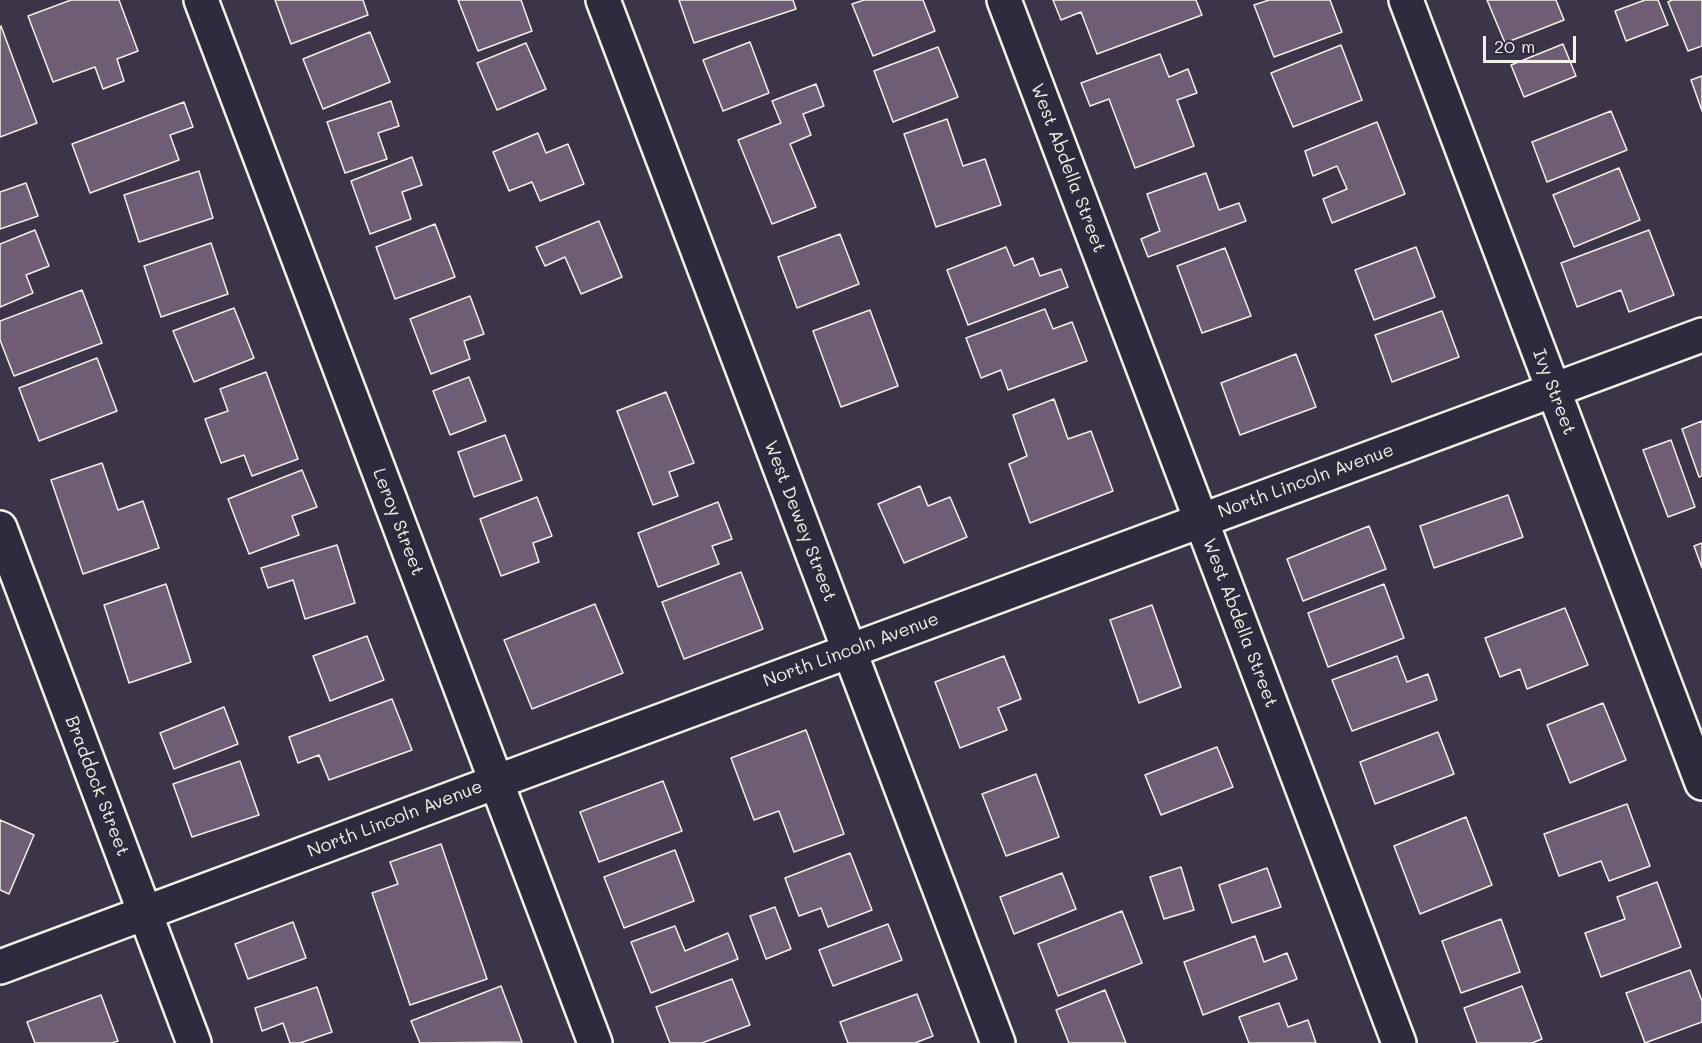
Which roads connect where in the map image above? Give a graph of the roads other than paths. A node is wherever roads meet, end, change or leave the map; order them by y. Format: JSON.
{"nodes":[{"id":1,"x":201,"y":0,"type":"edge"},
{"id":2,"x":603,"y":0,"type":"edge"},
{"id":3,"x":1004,"y":0,"type":"edge"},
{"id":4,"x":1406,"y":0,"type":"edge"},
{"id":5,"x":1702,"y":335,"type":"edge"},
{"id":6,"x":1553,"y":389,"type":"junction"},
{"id":7,"x":1201,"y":520,"type":"junction"},
{"id":8,"x":0,"y":528,"type":"edge"},
{"id":9,"x":849,"y":650,"type":"junction"},
{"id":10,"x":496,"y":782,"type":"junction"},
{"id":11,"x":1702,"y":783,"type":"edge"},
{"id":12,"x":145,"y":913,"type":"junction"},
{"id":13,"x":0,"y":967,"type":"edge"},
{"id":14,"x":194,"y":1043,"type":"edge"},
{"id":15,"x":595,"y":1043,"type":"edge"},
{"id":16,"x":998,"y":1043,"type":"edge"},
{"id":17,"x":1399,"y":1043,"type":"edge"}],
"edges":[{"from":1,"to":10,"type":"street","name":"Leroy Street"},
{"from":2,"to":9,"type":"street","name":"West Dewey Street"},
{"from":3,"to":7,"type":"street","name":"West Abdella Street"},
{"from":4,"to":6,"type":"street","name":"Ivy Street"},
{"from":5,"to":6,"type":"street","name":"North Lincoln Avenue"},
{"from":6,"to":7,"type":"street","name":"North Lincoln Avenue"},
{"from":6,"to":11,"type":"street","name":"Ivy Street"},
{"from":7,"to":9,"type":"street","name":"North Lincoln Avenue"},
{"from":7,"to":17,"type":"street","name":"West Abdella Street"},
{"from":8,"to":12,"type":"street","name":"Braddock Street"},
{"from":9,"to":10,"type":"street","name":"North Lincoln Avenue"},
{"from":9,"to":16,"type":"street","name":"West Dewey Street"},
{"from":10,"to":12,"type":"street","name":"North Lincoln Avenue"},
{"from":10,"to":15,"type":"street","name":"Leroy Street"},
{"from":12,"to":13,"type":"street","name":"North Lincoln Avenue"},
{"from":12,"to":14,"type":"street","name":"Braddock Street"}]}
